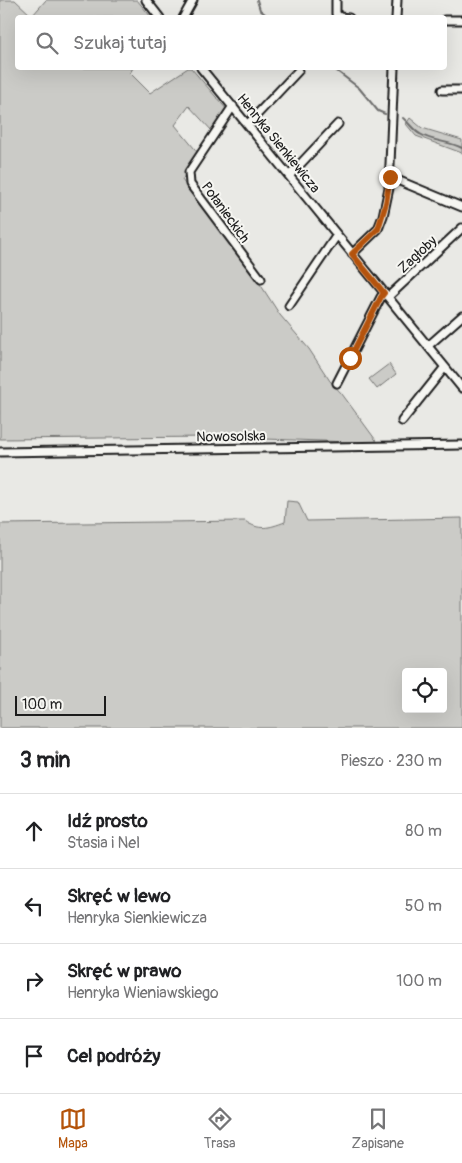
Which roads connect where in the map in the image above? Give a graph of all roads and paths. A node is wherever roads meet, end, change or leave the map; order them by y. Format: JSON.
{"nodes":[{"id":1,"x":146,"y":0,"type":"edge"},
{"id":2,"x":193,"y":0,"type":"edge"},
{"id":3,"x":336,"y":0,"type":"edge"},
{"id":4,"x":397,"y":0,"type":"edge"},
{"id":5,"x":158,"y":15,"type":"edge"},
{"id":6,"x":185,"y":15,"type":"edge"},
{"id":7,"x":337,"y":15,"type":"edge"},
{"id":8,"x":396,"y":15,"type":"edge"},
{"id":9,"x":447,"y":20,"type":"edge"},
{"id":10,"x":462,"y":20,"type":"edge"},
{"id":11,"x":203,"y":70,"type":"edge"},
{"id":12,"x":394,"y":70,"type":"edge"},
{"id":13,"x":298,"y":71,"type":"dead end"},
{"id":14,"x":442,"y":90,"type":"dead end"},
{"id":15,"x":462,"y":90,"type":"edge"},
{"id":16,"x":233,"y":106,"type":"junction"},
{"id":17,"x":248,"y":124,"type":"junction"},
{"id":18,"x":338,"y":124,"type":"dead end"},
{"id":19,"x":289,"y":176,"type":"junction"},
{"id":20,"x":390,"y":177,"type":"junction"},
{"id":21,"x":462,"y":207,"type":"edge"},
{"id":22,"x":462,"y":228,"type":"edge"},
{"id":23,"x":337,"y":235,"type":"junction"},
{"id":24,"x":352,"y":254,"type":"junction"},
{"id":25,"x":261,"y":279,"type":"dead end"},
{"id":26,"x":386,"y":295,"type":"junction"},
{"id":27,"x":289,"y":306,"type":"dead end"},
{"id":28,"x":462,"y":316,"type":"edge"},
{"id":29,"x":428,"y":346,"type":"junction"},
{"id":30,"x":445,"y":367,"type":"junction"},
{"id":31,"x":337,"y":383,"type":"dead end"},
{"id":32,"x":462,"y":388,"type":"edge"},
{"id":33,"x":402,"y":421,"type":"dead end"},
{"id":34,"x":462,"y":446,"type":"edge"},
{"id":35,"x":0,"y":452,"type":"edge"}],
"edges":[{"from":1,"to":5,"type":"street"},
{"from":2,"to":6,"type":"street"},
{"from":3,"to":7,"type":"street"},
{"from":4,"to":8,"type":"street"},
{"from":9,"to":10,"type":"street"},
{"from":11,"to":16,"type":"street","name":"Henryka Sienkiewicza"},
{"from":12,"to":20,"type":"street"},
{"from":13,"to":17,"type":"street"},
{"from":14,"to":15,"type":"street"},
{"from":16,"to":17,"type":"street","name":"Henryka Sienkiewicza"},
{"from":16,"to":25,"type":"street","name":"Połanieckich"},
{"from":17,"to":19,"type":"street","name":"Henryka Sienkiewicza"},
{"from":18,"to":19,"type":"street"},
{"from":19,"to":23,"type":"street","name":"Henryka Sienkiewicza"},
{"from":20,"to":21,"type":"street"},
{"from":20,"to":24,"type":"street"},
{"from":22,"to":26,"type":"street","name":"Zagłoby"},
{"from":23,"to":24,"type":"street","name":"Henryka Sienkiewicza"},
{"from":23,"to":27,"type":"street"},
{"from":24,"to":26,"type":"street","name":"Henryka Sienkiewicza"},
{"from":26,"to":29,"type":"street","name":"Henryka Sienkiewicza"},
{"from":26,"to":31,"type":"street","name":"Zagłoby"},
{"from":28,"to":29,"type":"street"},
{"from":29,"to":30,"type":"street","name":"Henryka Sienkiewicza"},
{"from":30,"to":32,"type":"street","name":"Henryka Sienkiewicza"},
{"from":30,"to":33,"type":"street"},
{"from":34,"to":35,"type":"street","name":"Nowosolska"}]}
